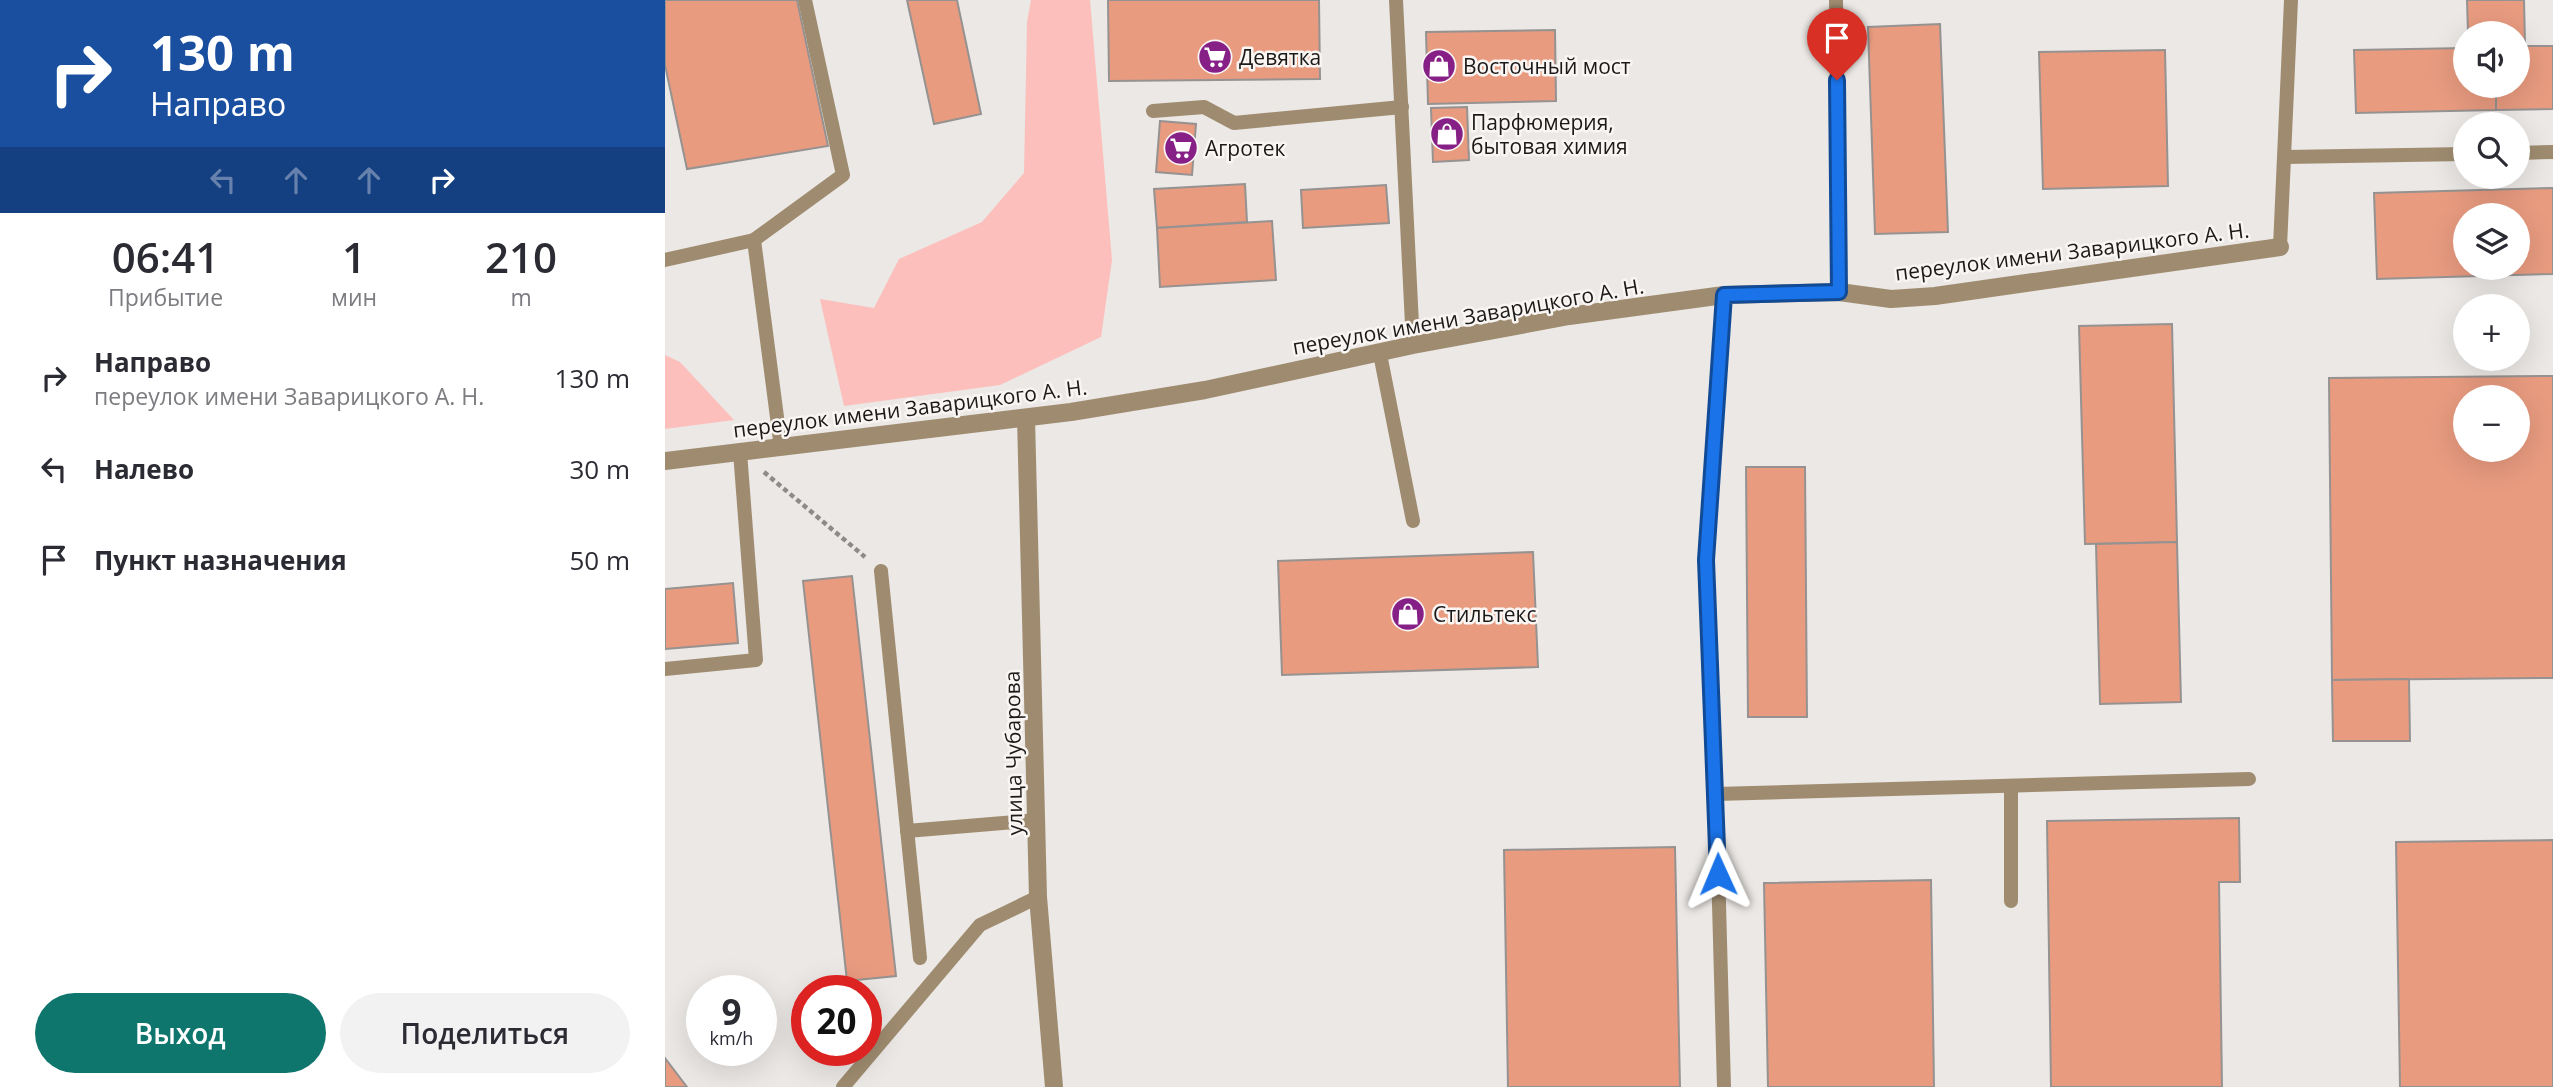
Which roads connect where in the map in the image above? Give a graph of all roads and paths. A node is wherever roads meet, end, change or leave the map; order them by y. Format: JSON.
{"nodes":[{"id":1,"x":805,"y":0,"type":"edge"},
{"id":2,"x":1396,"y":0,"type":"edge"},
{"id":3,"x":1836,"y":0,"type":"edge"},
{"id":4,"x":2291,"y":0,"type":"edge"},
{"id":5,"x":1402,"y":107,"type":"junction"},
{"id":6,"x":1153,"y":111,"type":"dead end"},
{"id":7,"x":2553,"y":152,"type":"edge"},
{"id":8,"x":2530,"y":153,"type":"edge"},
{"id":9,"x":2453,"y":154,"type":"edge"},
{"id":10,"x":2286,"y":157,"type":"junction"},
{"id":11,"x":754,"y":240,"type":"junction"},
{"id":12,"x":2280,"y":247,"type":"joint"},
{"id":13,"x":665,"y":260,"type":"edge"},
{"id":14,"x":1839,"y":292,"type":"junction"},
{"id":15,"x":1724,"y":295,"type":"junction"},
{"id":16,"x":1413,"y":345,"type":"junction"},
{"id":17,"x":1380,"y":354,"type":"junction"},
{"id":18,"x":1026,"y":418,"type":"junction"},
{"id":19,"x":781,"y":448,"type":"junction"},
{"id":20,"x":740,"y":452,"type":"junction"},
{"id":21,"x":665,"y":461,"type":"edge"},
{"id":22,"x":1413,"y":521,"type":"dead end"},
{"id":23,"x":881,"y":571,"type":"joint"},
{"id":24,"x":665,"y":669,"type":"edge"},
{"id":25,"x":2249,"y":779,"type":"dead end"},
{"id":26,"x":2011,"y":786,"type":"junction"},
{"id":27,"x":1716,"y":794,"type":"junction"},
{"id":28,"x":1038,"y":820,"type":"junction"},
{"id":29,"x":907,"y":831,"type":"junction"},
{"id":30,"x":1038,"y":897,"type":"junction"},
{"id":31,"x":2011,"y":901,"type":"dead end"},
{"id":32,"x":920,"y":958,"type":"dead end"},
{"id":33,"x":843,"y":1087,"type":"edge"},
{"id":34,"x":1054,"y":1087,"type":"edge"},
{"id":35,"x":1724,"y":1087,"type":"edge"}],
"edges":[{"from":1,"to":11,"type":"lane"},
{"from":2,"to":5,"type":"lane"},
{"from":3,"to":14,"type":"lane"},
{"from":4,"to":10,"type":"lane"},
{"from":5,"to":6,"type":"lane"},
{"from":5,"to":16,"type":"lane"},
{"from":7,"to":8,"type":"lane"},
{"from":9,"to":10,"type":"lane"},
{"from":10,"to":12,"type":"lane"},
{"from":11,"to":13,"type":"lane"},
{"from":11,"to":19,"type":"lane"},
{"from":12,"to":14,"type":"street","name":"переулок имени Заварицкого А. Н."},
{"from":14,"to":15,"type":"street","name":"переулок имени Заварицкого А. Н."},
{"from":15,"to":16,"type":"street","name":"переулок имени Заварицкого А. Н."},
{"from":15,"to":27,"type":"lane"},
{"from":16,"to":17,"type":"street","name":"переулок имени Заварицкого А. Н."},
{"from":17,"to":18,"type":"street","name":"переулок имени Заварицкого А. Н."},
{"from":17,"to":22,"type":"lane"},
{"from":18,"to":19,"type":"street","name":"переулок имени Заварицкого А. Н."},
{"from":18,"to":28,"type":"street","name":"улица Чубарова"},
{"from":19,"to":20,"type":"street","name":"переулок имени Заварицкого А. Н."},
{"from":20,"to":21,"type":"street","name":"переулок имени Заварицкого А. Н."},
{"from":20,"to":23,"type":"path"},
{"from":20,"to":24,"type":"lane"},
{"from":23,"to":29,"type":"lane"},
{"from":25,"to":26,"type":"lane"},
{"from":26,"to":27,"type":"lane"},
{"from":26,"to":31,"type":"lane"},
{"from":27,"to":35,"type":"lane"},
{"from":28,"to":29,"type":"lane"},
{"from":28,"to":30,"type":"street","name":"улица Чубарова"},
{"from":29,"to":32,"type":"lane"},
{"from":30,"to":33,"type":"lane"},
{"from":30,"to":34,"type":"street","name":"улица Чубарова"}]}
